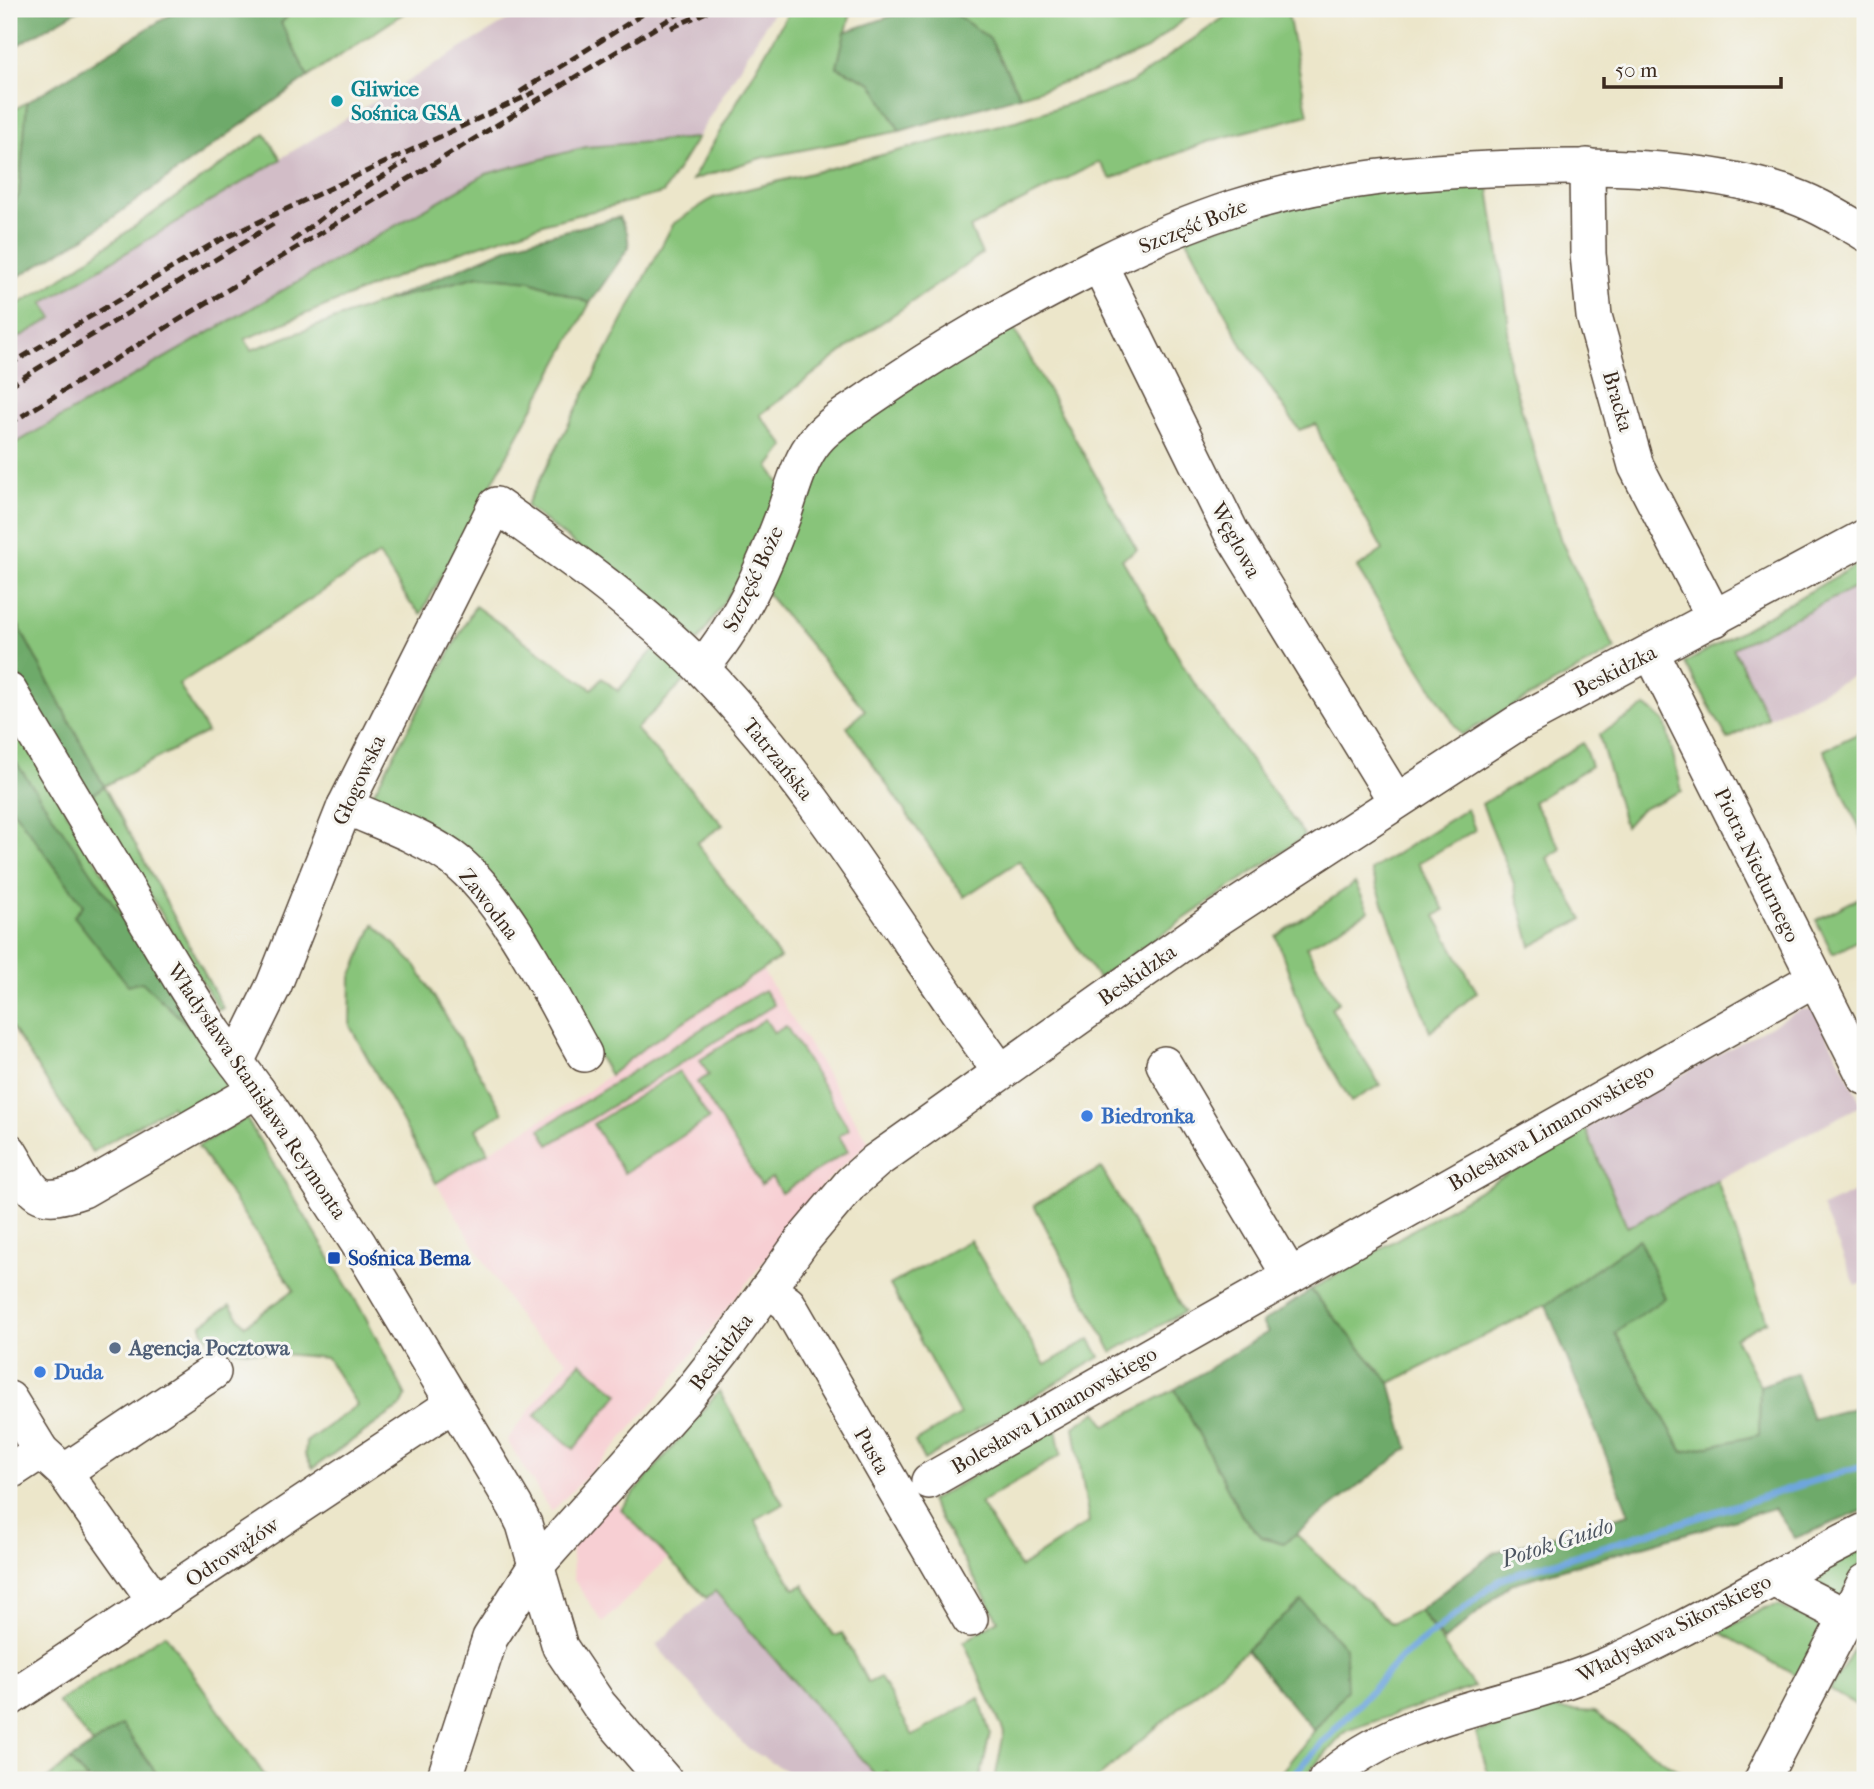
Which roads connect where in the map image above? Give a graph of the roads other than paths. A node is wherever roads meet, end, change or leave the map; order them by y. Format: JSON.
{"nodes":[{"id":1,"x":1587,"y":166,"type":"junction"},
{"id":2,"x":1865,"y":233,"type":"edge"},
{"id":3,"x":1100,"y":266,"type":"junction"},
{"id":4,"x":496,"y":505,"type":"joint"},
{"id":5,"x":1865,"y":537,"type":"edge"},
{"id":6,"x":1715,"y":619,"type":"junction"},
{"id":7,"x":1651,"y":652,"type":"junction"},
{"id":8,"x":701,"y":668,"type":"junction"},
{"id":9,"x":9,"y":691,"type":"edge"},
{"id":10,"x":1396,"y":801,"type":"junction"},
{"id":11,"x":345,"y":806,"type":"junction"},
{"id":12,"x":1814,"y":979,"type":"junction"},
{"id":13,"x":584,"y":1054,"type":"dead end"},
{"id":14,"x":236,"y":1062,"type":"junction"},
{"id":15,"x":1164,"y":1064,"type":"dead end"},
{"id":16,"x":999,"y":1071,"type":"junction"},
{"id":17,"x":1865,"y":1077,"type":"edge"},
{"id":18,"x":257,"y":1090,"type":"junction"},
{"id":19,"x":9,"y":1151,"type":"edge"},
{"id":20,"x":1290,"y":1276,"type":"junction"},
{"id":21,"x":768,"y":1289,"type":"junction"},
{"id":22,"x":213,"y":1372,"type":"dead end"},
{"id":23,"x":9,"y":1399,"type":"edge"},
{"id":24,"x":453,"y":1404,"type":"junction"},
{"id":25,"x":53,"y":1461,"type":"junction"},
{"id":26,"x":9,"y":1472,"type":"edge"},
{"id":27,"x":929,"y":1481,"type":"dead end"},
{"id":28,"x":1865,"y":1531,"type":"edge"},
{"id":29,"x":535,"y":1567,"type":"junction"},
{"id":30,"x":1773,"y":1579,"type":"junction"},
{"id":31,"x":1859,"y":1599,"type":"edge"},
{"id":32,"x":156,"y":1602,"type":"junction"},
{"id":33,"x":970,"y":1619,"type":"dead end"},
{"id":34,"x":9,"y":1699,"type":"edge"},
{"id":35,"x":444,"y":1780,"type":"edge"},
{"id":36,"x":664,"y":1780,"type":"edge"},
{"id":37,"x":1326,"y":1780,"type":"edge"},
{"id":38,"x":1762,"y":1780,"type":"edge"}],
"edges":[{"from":1,"to":2,"type":"street","name":"Szczęść Boże"},
{"from":1,"to":3,"type":"street","name":"Szczęść Boże"},
{"from":1,"to":6,"type":"street","name":"Bracka"},
{"from":3,"to":8,"type":"street","name":"Szczęść Boże"},
{"from":3,"to":10,"type":"street","name":"Węglowa"},
{"from":4,"to":8,"type":"street","name":"Tatrzańska"},
{"from":4,"to":11,"type":"street","name":"Głogowska"},
{"from":5,"to":6,"type":"street","name":"Beskidzka"},
{"from":6,"to":7,"type":"street","name":"Beskidzka"},
{"from":7,"to":10,"type":"street","name":"Beskidzka"},
{"from":7,"to":12,"type":"street","name":"Piotra Niedurnego"},
{"from":8,"to":16,"type":"street","name":"Tatrzańska"},
{"from":9,"to":14,"type":"street","name":"Władysława Stanisława Reymonta"},
{"from":10,"to":16,"type":"street","name":"Beskidzka"},
{"from":11,"to":13,"type":"street","name":"Zawodna"},
{"from":11,"to":14,"type":"street","name":"Głogowska"},
{"from":12,"to":17,"type":"street","name":"Piotra Niedurnego"},
{"from":12,"to":20,"type":"street","name":"Bolesława Limanowskiego"},
{"from":14,"to":18,"type":"street","name":"Władysława Stanisława Reymonta"},
{"from":15,"to":20,"type":"street"},
{"from":16,"to":21,"type":"street","name":"Beskidzka"},
{"from":18,"to":19,"type":"street"},
{"from":18,"to":24,"type":"street","name":"Władysława Stanisława Reymonta"},
{"from":20,"to":27,"type":"street","name":"Bolesława Limanowskiego"},
{"from":21,"to":29,"type":"street","name":"Beskidzka"},
{"from":21,"to":33,"type":"street","name":"Pusta"},
{"from":22,"to":25,"type":"street"},
{"from":23,"to":25,"type":"street"},
{"from":24,"to":29,"type":"street","name":"Władysława Stanisława Reymonta"},
{"from":24,"to":32,"type":"street","name":"Odrowążów"},
{"from":25,"to":26,"type":"street"},
{"from":25,"to":32,"type":"street"},
{"from":28,"to":30,"type":"street","name":"Władysława Sikorskiego"},
{"from":29,"to":35,"type":"street","name":"Beskidzka"},
{"from":29,"to":36,"type":"street","name":"Władysława Stanisława Reymonta"},
{"from":30,"to":31,"type":"street"},
{"from":30,"to":37,"type":"street","name":"Władysława Sikorskiego"},
{"from":31,"to":38,"type":"street"},
{"from":32,"to":34,"type":"street","name":"Odrowążów"}]}
